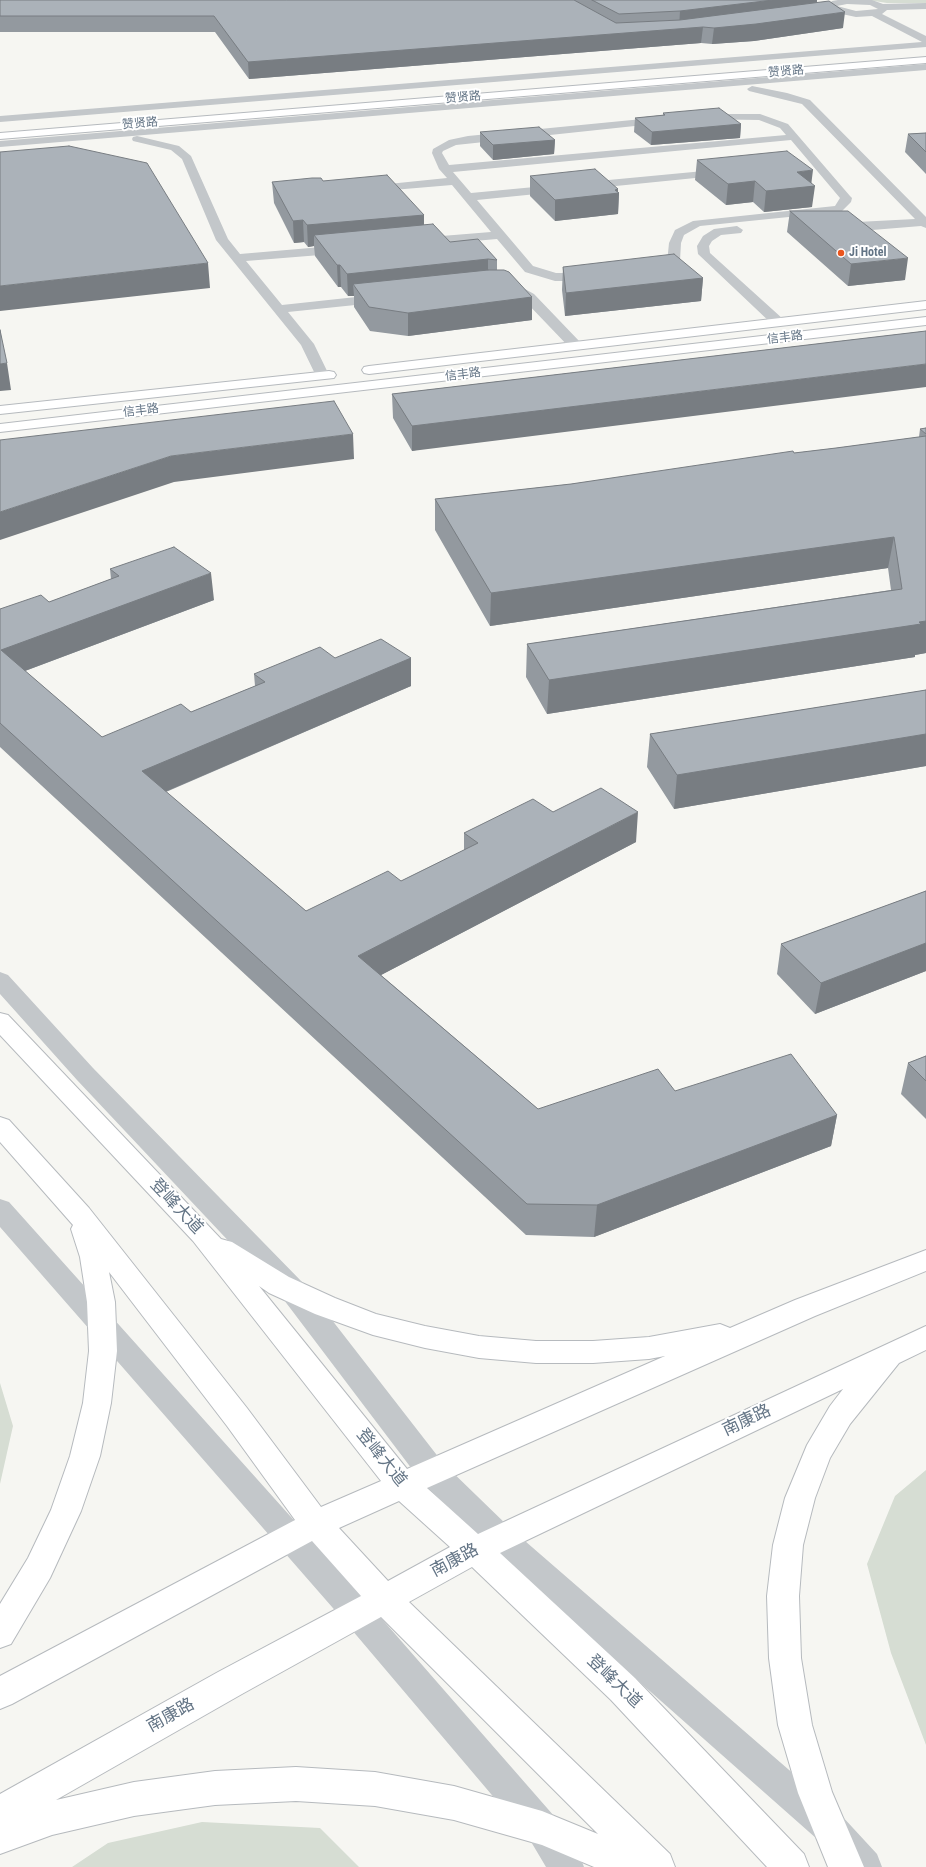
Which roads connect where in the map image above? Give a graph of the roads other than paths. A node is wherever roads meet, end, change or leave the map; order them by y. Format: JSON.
{"nodes":[{"id":1,"x":847,"y":0,"type":"edge"},
{"id":2,"x":926,"y":6,"type":"edge"},
{"id":3,"x":883,"y":7,"type":"junction"},
{"id":4,"x":840,"y":11,"type":"junction"},
{"id":5,"x":824,"y":13,"type":"edge"},
{"id":6,"x":873,"y":13,"type":"junction"},
{"id":7,"x":926,"y":40,"type":"edge"},
{"id":8,"x":926,"y":44,"type":"edge"},
{"id":9,"x":926,"y":51,"type":"edge"},
{"id":10,"x":926,"y":60,"type":"edge"},
{"id":11,"x":926,"y":67,"type":"edge"},
{"id":12,"x":831,"y":75,"type":"junction"},
{"id":13,"x":719,"y":84,"type":"junction"},
{"id":14,"x":818,"y":84,"type":"dead end"},
{"id":15,"x":689,"y":118,"type":"edge"},
{"id":16,"x":0,"y":119,"type":"edge"},
{"id":17,"x":673,"y":120,"type":"edge"},
{"id":18,"x":232,"y":124,"type":"junction"},
{"id":19,"x":0,"y":126,"type":"edge"},
{"id":20,"x":104,"y":135,"type":"junction"},
{"id":21,"x":0,"y":136,"type":"edge"},
{"id":22,"x":201,"y":137,"type":"dead end"},
{"id":23,"x":794,"y":137,"type":"junction"},
{"id":24,"x":0,"y":144,"type":"edge"},
{"id":25,"x":816,"y":163,"type":"junction"},
{"id":26,"x":800,"y":164,"type":"edge"},
{"id":27,"x":445,"y":169,"type":"junction"},
{"id":28,"x":737,"y":171,"type":"edge"},
{"id":29,"x":455,"y":181,"type":"junction"},
{"id":30,"x":354,"y":191,"type":"edge"},
{"id":31,"x":469,"y":197,"type":"junction"},
{"id":32,"x":925,"y":223,"type":"edge"},
{"id":33,"x":829,"y":227,"type":"edge"},
{"id":34,"x":762,"y":228,"type":"dead end"},
{"id":35,"x":500,"y":235,"type":"junction"},
{"id":36,"x":407,"y":243,"type":"edge"},
{"id":37,"x":353,"y":248,"type":"edge"},
{"id":38,"x":237,"y":258,"type":"junction"},
{"id":39,"x":644,"y":271,"type":"edge"},
{"id":40,"x":600,"y":276,"type":"edge"},
{"id":41,"x":494,"y":287,"type":"edge"},
{"id":42,"x":394,"y":297,"type":"edge"},
{"id":43,"x":926,"y":305,"type":"edge"},
{"id":44,"x":278,"y":309,"type":"junction"},
{"id":45,"x":778,"y":322,"type":"junction"},
{"id":46,"x":926,"y":322,"type":"edge"},
{"id":47,"x":576,"y":346,"type":"junction"},
{"id":48,"x":354,"y":372,"type":"dead end"},
{"id":49,"x":338,"y":373,"type":"dead end"},
{"id":50,"x":322,"y":375,"type":"junction"},
{"id":51,"x":0,"y":410,"type":"edge"},
{"id":52,"x":0,"y":428,"type":"edge"},
{"id":53,"x":0,"y":980,"type":"edge"},
{"id":54,"x":0,"y":1021,"type":"edge"},
{"id":55,"x":0,"y":1126,"type":"edge"},
{"id":56,"x":0,"y":1209,"type":"edge"},
{"id":57,"x":80,"y":1215,"type":"junction"},
{"id":58,"x":202,"y":1234,"type":"junction"},
{"id":59,"x":926,"y":1260,"type":"edge"},
{"id":60,"x":294,"y":1292,"type":"junction"},
{"id":61,"x":805,"y":1308,"type":"junction"},
{"id":62,"x":102,"y":1326,"type":"junction"},
{"id":63,"x":926,"y":1337,"type":"edge"},
{"id":64,"x":897,"y":1350,"type":"junction"},
{"id":65,"x":432,"y":1472,"type":"junction"},
{"id":66,"x":402,"y":1485,"type":"junction"},
{"id":67,"x":316,"y":1524,"type":"junction"},
{"id":68,"x":289,"y":1538,"type":"junction"},
{"id":69,"x":487,"y":1544,"type":"junction"},
{"id":70,"x":384,"y":1598,"type":"junction"},
{"id":71,"x":357,"y":1613,"type":"junction"},
{"id":72,"x":0,"y":1633,"type":"edge"},
{"id":73,"x":0,"y":1692,"type":"edge"},
{"id":74,"x":0,"y":1814,"type":"edge"},
{"id":75,"x":829,"y":1827,"type":"junction"},
{"id":76,"x":542,"y":1828,"type":"junction"},
{"id":77,"x":0,"y":1837,"type":"edge"},
{"id":78,"x":566,"y":1867,"type":"edge"},
{"id":79,"x":631,"y":1867,"type":"edge"},
{"id":80,"x":657,"y":1867,"type":"edge"},
{"id":81,"x":791,"y":1867,"type":"edge"},
{"id":82,"x":846,"y":1867,"type":"edge"},
{"id":83,"x":864,"y":1867,"type":"edge"}],
"edges":[{"from":1,"to":3,"type":"street"},
{"from":1,"to":4,"type":"street"},
{"from":2,"to":3,"type":"street"},
{"from":3,"to":6,"type":"street"},
{"from":4,"to":5,"type":"street"},
{"from":4,"to":6,"type":"street"},
{"from":6,"to":7,"type":"street"},
{"from":8,"to":16,"type":"street"},
{"from":9,"to":19,"type":"main road","name":"赞贤路"},
{"from":10,"to":21,"type":"main road","name":"赞贤路"},
{"from":11,"to":12,"type":"street"},
{"from":12,"to":13,"type":"street"},
{"from":12,"to":14,"type":"street"},
{"from":13,"to":18,"type":"street"},
{"from":13,"to":32,"type":"street"},
{"from":15,"to":23,"type":"street"},
{"from":17,"to":27,"type":"street"},
{"from":18,"to":20,"type":"street"},
{"from":18,"to":22,"type":"street"},
{"from":20,"to":24,"type":"street"},
{"from":20,"to":38,"type":"street"},
{"from":23,"to":25,"type":"street"},
{"from":23,"to":27,"type":"street"},
{"from":25,"to":26,"type":"street"},
{"from":25,"to":39,"type":"street"},
{"from":27,"to":29,"type":"street"},
{"from":28,"to":31,"type":"street"},
{"from":29,"to":30,"type":"street"},
{"from":29,"to":31,"type":"street"},
{"from":31,"to":35,"type":"street"},
{"from":32,"to":33,"type":"street"},
{"from":34,"to":45,"type":"street"},
{"from":35,"to":36,"type":"street"},
{"from":35,"to":40,"type":"street"},
{"from":37,"to":38,"type":"street"},
{"from":38,"to":44,"type":"street"},
{"from":41,"to":47,"type":"street"},
{"from":42,"to":44,"type":"street"},
{"from":43,"to":45,"type":"main road","name":"信丰路"},
{"from":44,"to":50,"type":"street"},
{"from":45,"to":47,"type":"main road","name":"信丰路"},
{"from":46,"to":52,"type":"main road","name":"信丰路"},
{"from":47,"to":48,"type":"main road","name":"信丰路"},
{"from":49,"to":50,"type":"main road","name":"信丰路"},
{"from":50,"to":51,"type":"main road","name":"信丰路"},
{"from":53,"to":60,"type":"street"},
{"from":54,"to":58,"type":"main road","name":"登峰大道"},
{"from":55,"to":57,"type":"main road"},
{"from":56,"to":62,"type":"street"},
{"from":57,"to":62,"type":"main road"},
{"from":57,"to":67,"type":"main road"},
{"from":58,"to":60,"type":"main road"},
{"from":58,"to":66,"type":"main road","name":"登峰大道"},
{"from":59,"to":61,"type":"main road"},
{"from":60,"to":61,"type":"main road"},
{"from":60,"to":65,"type":"street"},
{"from":61,"to":65,"type":"main road"},
{"from":62,"to":68,"type":"street"},
{"from":62,"to":72,"type":"main road"},
{"from":63,"to":64,"type":"main road","name":"南康路"},
{"from":64,"to":69,"type":"main road","name":"南康路"},
{"from":64,"to":75,"type":"main road"},
{"from":65,"to":66,"type":"main road"},
{"from":65,"to":69,"type":"street"},
{"from":66,"to":67,"type":"main road"},
{"from":66,"to":69,"type":"main road","name":"登峰大道"},
{"from":67,"to":68,"type":"main road"},
{"from":67,"to":70,"type":"main road"},
{"from":68,"to":71,"type":"street"},
{"from":68,"to":73,"type":"main road"},
{"from":69,"to":70,"type":"main road","name":"南康路"},
{"from":69,"to":75,"type":"street"},
{"from":69,"to":81,"type":"main road","name":"登峰大道"},
{"from":70,"to":71,"type":"main road","name":"南康路"},
{"from":70,"to":80,"type":"main road"},
{"from":71,"to":74,"type":"main road","name":"南康路"},
{"from":71,"to":76,"type":"street"},
{"from":75,"to":82,"type":"main road"},
{"from":75,"to":83,"type":"street"},
{"from":76,"to":77,"type":"main road"},
{"from":76,"to":78,"type":"street"},
{"from":76,"to":79,"type":"main road"}]}
